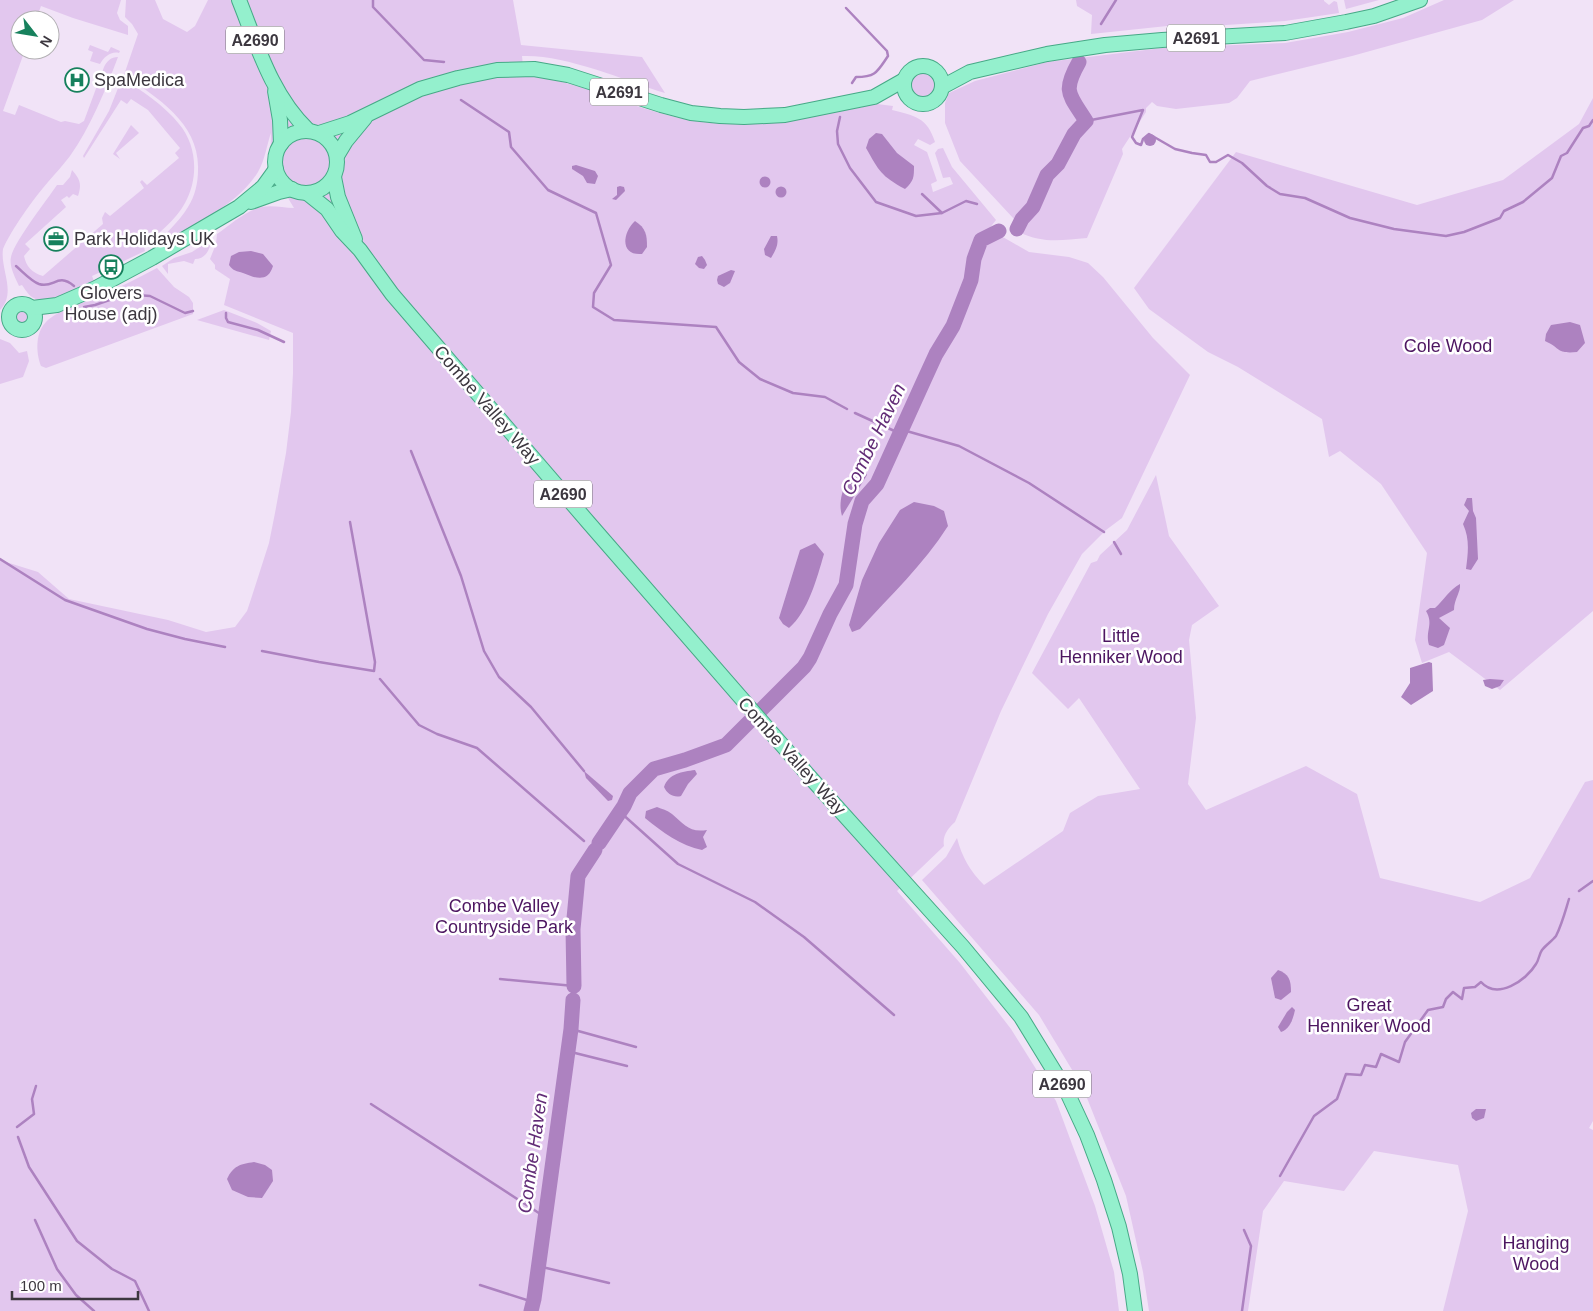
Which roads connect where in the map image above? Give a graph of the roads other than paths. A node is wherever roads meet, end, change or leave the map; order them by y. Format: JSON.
{"nodes":[{"id":1,"x":239,"y":0,"type":"edge"},
{"id":2,"x":1420,"y":0,"type":"edge"},
{"id":3,"x":938,"y":72,"type":"junction"},
{"id":4,"x":970,"y":72,"type":"junction"},
{"id":5,"x":904,"y":80,"type":"junction"},
{"id":6,"x":272,"y":81,"type":"junction"},
{"id":7,"x":942,"y":88,"type":"junction"},
{"id":8,"x":874,"y":97,"type":"junction"},
{"id":9,"x":910,"y":100,"type":"junction"},
{"id":10,"x":369,"y":114,"type":"junction"},
{"id":11,"x":313,"y":132,"type":"junction"},
{"id":12,"x":280,"y":144,"type":"junction"},
{"id":13,"x":337,"y":156,"type":"junction"},
{"id":14,"x":276,"y":169,"type":"junction"},
{"id":15,"x":334,"y":177,"type":"junction"},
{"id":16,"x":292,"y":190,"type":"junction"},
{"id":17,"x":307,"y":193,"type":"junction"},
{"id":18,"x":239,"y":207,"type":"junction"},
{"id":19,"x":360,"y":250,"type":"junction"},
{"id":20,"x":34,"y":315,"type":"junction"},
{"id":21,"x":5,"y":322,"type":"edge"},
{"id":22,"x":1135,"y":1311,"type":"edge"}],
"edges":[{"from":1,"to":6,"type":"main road","number":"A2690"},
{"from":2,"to":4,"type":"main road","number":"A2691"},
{"from":3,"to":4,"type":"main road","number":"A2691"},
{"from":3,"to":5,"type":"main road"},
{"from":3,"to":7,"type":"main road"},
{"from":4,"to":7,"type":"main road","number":"A2691"},
{"from":5,"to":8,"type":"main road","number":"A2691"},
{"from":5,"to":9,"type":"main road"},
{"from":6,"to":11,"type":"main road","number":"A2690"},
{"from":6,"to":12,"type":"main road","number":"A2690"},
{"from":7,"to":9,"type":"main road"},
{"from":8,"to":9,"type":"main road","number":"A2691"},
{"from":8,"to":10,"type":"main road","number":"A2691"},
{"from":10,"to":11,"type":"main road","number":"A2691"},
{"from":10,"to":13,"type":"main road","number":"A2691"},
{"from":11,"to":12,"type":"main road"},
{"from":11,"to":13,"type":"main road"},
{"from":12,"to":14,"type":"main road"},
{"from":13,"to":15,"type":"main road"},
{"from":14,"to":16,"type":"main road"},
{"from":14,"to":18,"type":"main road"},
{"from":15,"to":17,"type":"main road"},
{"from":15,"to":19,"type":"main road","name":"Combe Valley Way","number":"A2690"},
{"from":16,"to":17,"type":"main road"},
{"from":16,"to":18,"type":"main road"},
{"from":17,"to":19,"type":"main road","name":"Combe Valley Way","number":"A2690"},
{"from":18,"to":20,"type":"main road"},
{"from":19,"to":22,"type":"main road","name":"Combe Valley Way","number":"A2690"},
{"from":20,"to":21,"type":"main road"},
{"from":20,"to":21,"type":"main road"}]}
